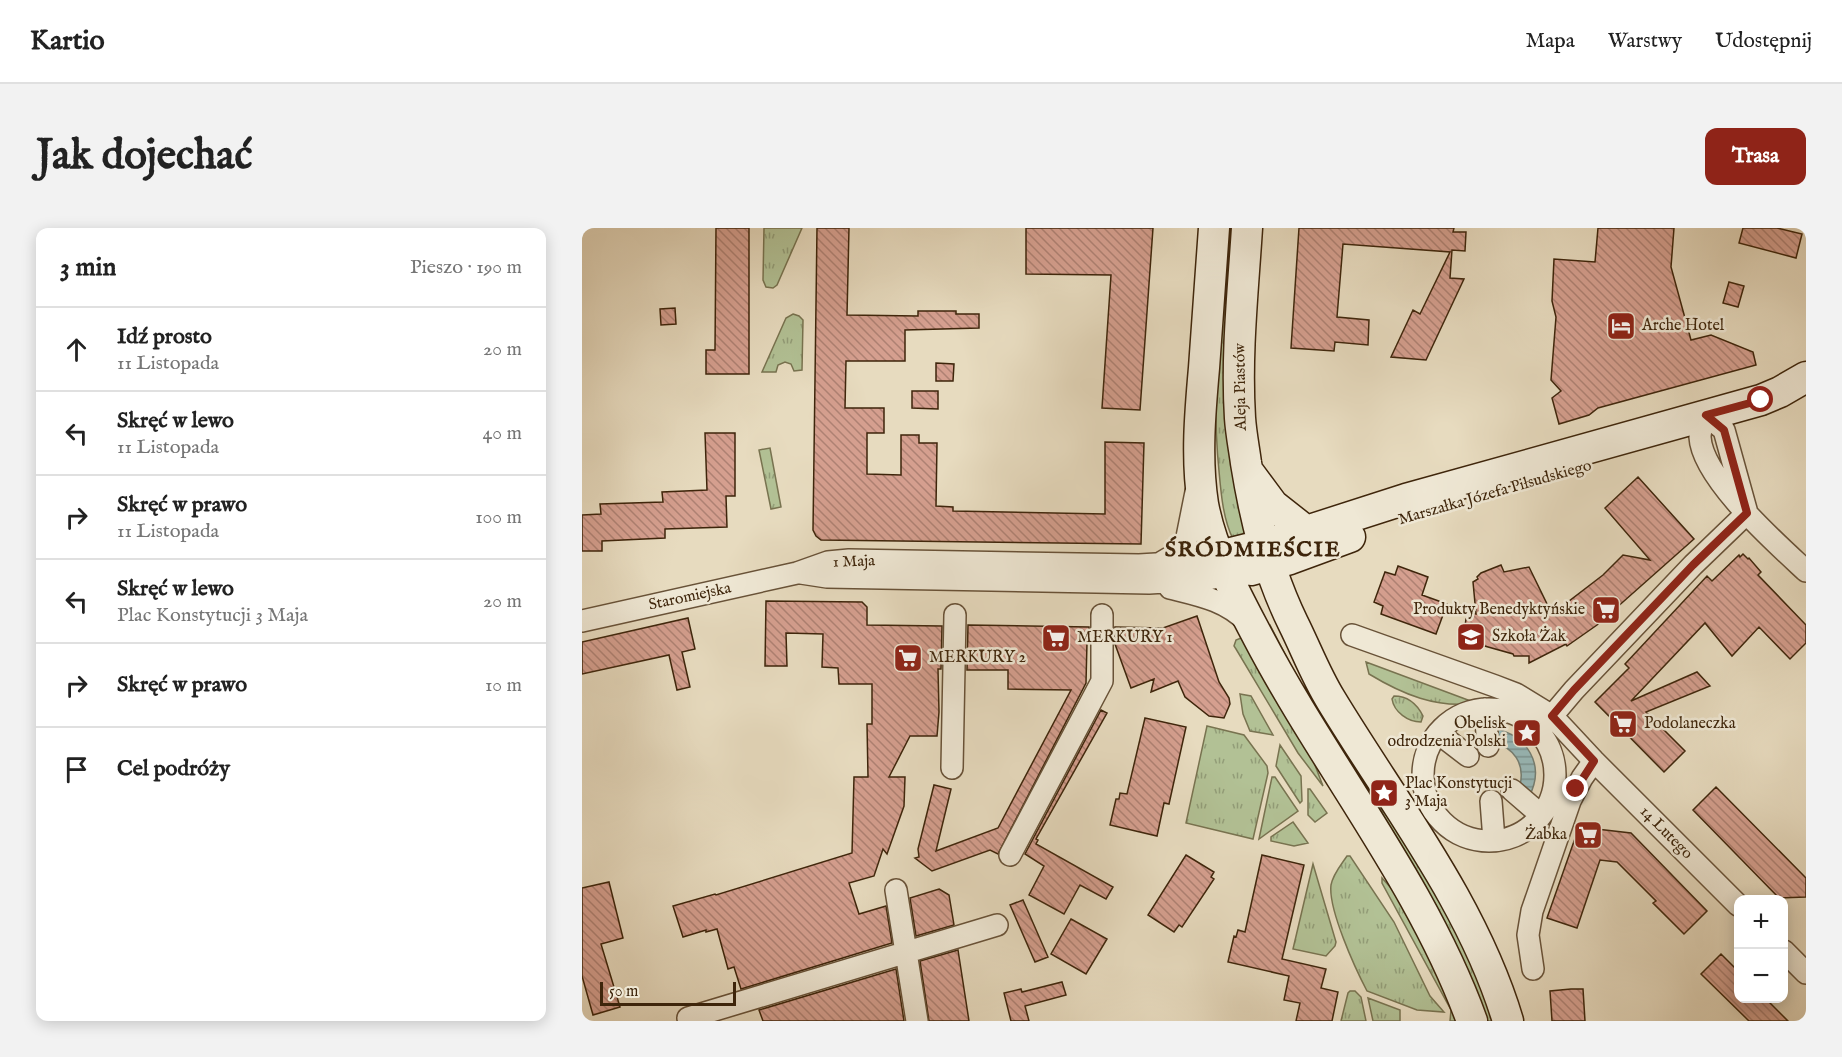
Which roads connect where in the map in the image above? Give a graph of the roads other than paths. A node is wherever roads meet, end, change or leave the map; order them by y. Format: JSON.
{"nodes":[{"id":1,"x":1214,"y":228,"type":"edge"},
{"id":2,"x":1247,"y":228,"type":"edge"},
{"id":3,"x":1806,"y":377,"type":"edge"},
{"id":4,"x":1806,"y":398,"type":"edge"},
{"id":5,"x":1710,"y":427,"type":"junction"},
{"id":6,"x":1247,"y":470,"type":"junction"},
{"id":7,"x":1200,"y":473,"type":"junction"},
{"id":8,"x":1747,"y":513,"type":"junction"},
{"id":9,"x":1310,"y":541,"type":"junction"},
{"id":10,"x":1266,"y":555,"type":"junction"},
{"id":11,"x":1223,"y":566,"type":"junction"},
{"id":12,"x":1806,"y":572,"type":"edge"},
{"id":13,"x":797,"y":573,"type":"joint"},
{"id":14,"x":1154,"y":573,"type":"junction"},
{"id":15,"x":955,"y":615,"type":"dead end"},
{"id":16,"x":1102,"y":615,"type":"dead end"},
{"id":17,"x":582,"y":621,"type":"edge"},
{"id":18,"x":1293,"y":622,"type":"junction"},
{"id":19,"x":1253,"y":627,"type":"junction"},
{"id":20,"x":1352,"y":635,"type":"dead end"},
{"id":21,"x":1485,"y":709,"type":"junction"},
{"id":22,"x":1552,"y":716,"type":"junction"},
{"id":23,"x":1438,"y":733,"type":"junction"},
{"id":24,"x":1488,"y":746,"type":"dead end"},
{"id":25,"x":1468,"y":756,"type":"dead end"},
{"id":26,"x":1594,"y":761,"type":"junction"},
{"id":27,"x":952,"y":768,"type":"dead end"},
{"id":28,"x":1512,"y":790,"type":"dead end"},
{"id":29,"x":1491,"y":801,"type":"dead end"},
{"id":30,"x":1541,"y":815,"type":"junction"},
{"id":31,"x":1494,"y":840,"type":"junction"},
{"id":32,"x":1010,"y":855,"type":"dead end"},
{"id":33,"x":896,"y":890,"type":"dead end"},
{"id":34,"x":1734,"y":901,"type":"edge"},
{"id":35,"x":997,"y":925,"type":"dead end"},
{"id":36,"x":906,"y":953,"type":"junction"},
{"id":37,"x":1788,"y":955,"type":"edge"},
{"id":38,"x":1533,"y":969,"type":"dead end"},
{"id":39,"x":1806,"y":973,"type":"edge"},
{"id":40,"x":688,"y":1018,"type":"dead end"},
{"id":41,"x":917,"y":1021,"type":"edge"},
{"id":42,"x":1472,"y":1021,"type":"edge"},
{"id":43,"x":1508,"y":1021,"type":"edge"}],
"edges":[{"from":1,"to":7,"type":"main road"},
{"from":2,"to":6,"type":"main road","name":"Aleja Piastów"},
{"from":3,"to":5,"type":"main road"},
{"from":4,"to":5,"type":"main road"},
{"from":5,"to":8,"type":"street"},
{"from":5,"to":9,"type":"main road","name":"Marszałka Józefa Piłsudskiego"},
{"from":6,"to":9,"type":"main road"},
{"from":6,"to":10,"type":"main road","name":"Aleja Piastów"},
{"from":7,"to":11,"type":"main road"},
{"from":7,"to":14,"type":"street"},
{"from":8,"to":12,"type":"street"},
{"from":8,"to":22,"type":"street"},
{"from":9,"to":10,"type":"main road","name":"Marszałka Józefa Piłsudskiego"},
{"from":9,"to":18,"type":"main road"},
{"from":10,"to":11,"type":"main road","name":"1 Maja"},
{"from":10,"to":18,"type":"main road","name":"Aleja Piastów"},
{"from":11,"to":14,"type":"street","name":"1 Maja"},
{"from":11,"to":19,"type":"main road"},
{"from":13,"to":14,"type":"street","name":"1 Maja"},
{"from":13,"to":17,"type":"street","name":"Staromiejska"},
{"from":14,"to":19,"type":"street","name":"1 Maja"},
{"from":15,"to":27,"type":"street"},
{"from":16,"to":32,"type":"street"},
{"from":18,"to":43,"type":"main road","name":"Aleja Piastów"},
{"from":19,"to":42,"type":"main road"},
{"from":20,"to":22,"type":"street"},
{"from":21,"to":23,"type":"street"},
{"from":21,"to":24,"type":"street"},
{"from":21,"to":30,"type":"street"},
{"from":22,"to":26,"type":"street"},
{"from":23,"to":25,"type":"street"},
{"from":23,"to":31,"type":"street"},
{"from":26,"to":34,"type":"street","name":"14 Lutego"},
{"from":26,"to":38,"type":"street"},
{"from":28,"to":30,"type":"street"},
{"from":29,"to":31,"type":"street"},
{"from":30,"to":31,"type":"street"},
{"from":33,"to":36,"type":"street"},
{"from":35,"to":36,"type":"street"},
{"from":36,"to":40,"type":"street"},
{"from":36,"to":41,"type":"street"},
{"from":37,"to":39,"type":"street"}]}
